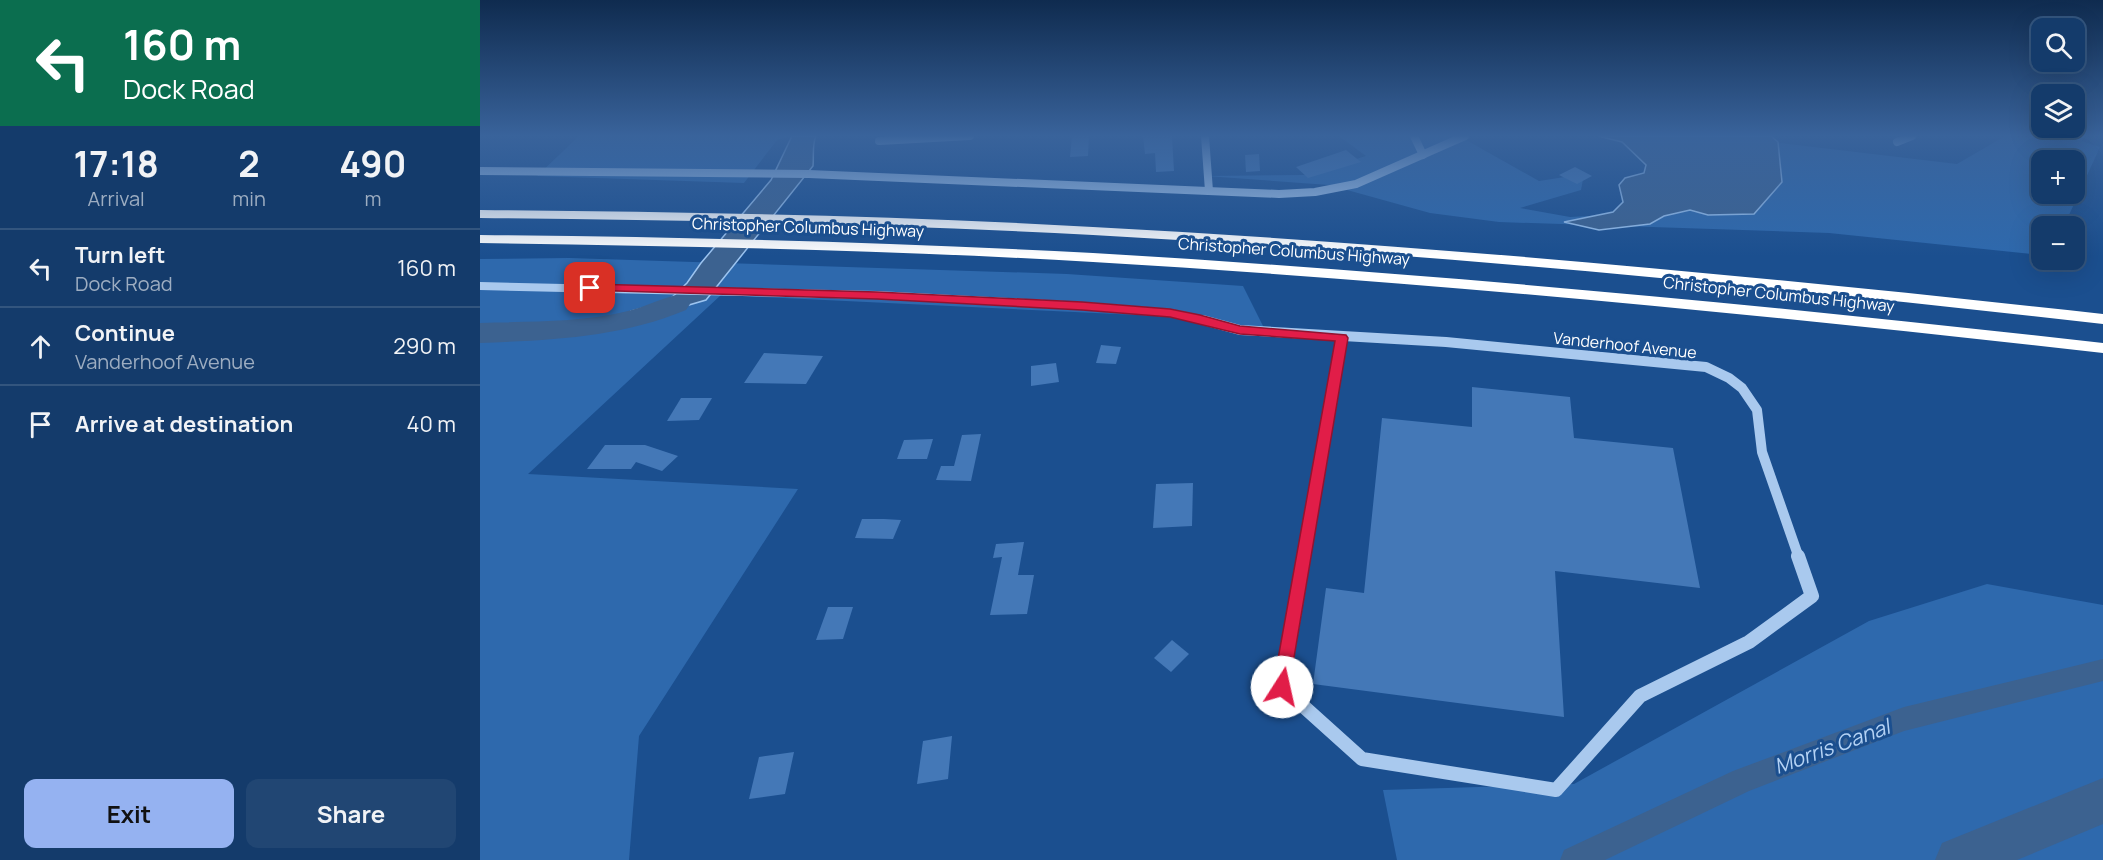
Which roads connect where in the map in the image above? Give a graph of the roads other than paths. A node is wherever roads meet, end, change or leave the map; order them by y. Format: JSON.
{"nodes":[{"id":1,"x":859,"y":176,"type":"edge"},
{"id":2,"x":1208,"y":176,"type":"edge"},
{"id":3,"x":1375,"y":176,"type":"edge"},
{"id":4,"x":1209,"y":191,"type":"junction"},
{"id":5,"x":480,"y":214,"type":"edge"},
{"id":6,"x":480,"y":239,"type":"edge"},
{"id":7,"x":480,"y":286,"type":"edge"},
{"id":8,"x":2103,"y":319,"type":"edge"},
{"id":9,"x":1342,"y":338,"type":"junction"},
{"id":10,"x":2103,"y":348,"type":"edge"}],
"edges":[{"from":1,"to":4,"type":"street"},
{"from":2,"to":4,"type":"street"},
{"from":3,"to":4,"type":"street"},
{"from":5,"to":8,"type":"highway","name":"Christopher Columbus Highway"},
{"from":6,"to":10,"type":"highway","name":"Christopher Columbus Highway"},
{"from":7,"to":9,"type":"street"},
{"from":9,"to":9,"type":"street","name":"Vanderhoof Avenue"}]}
